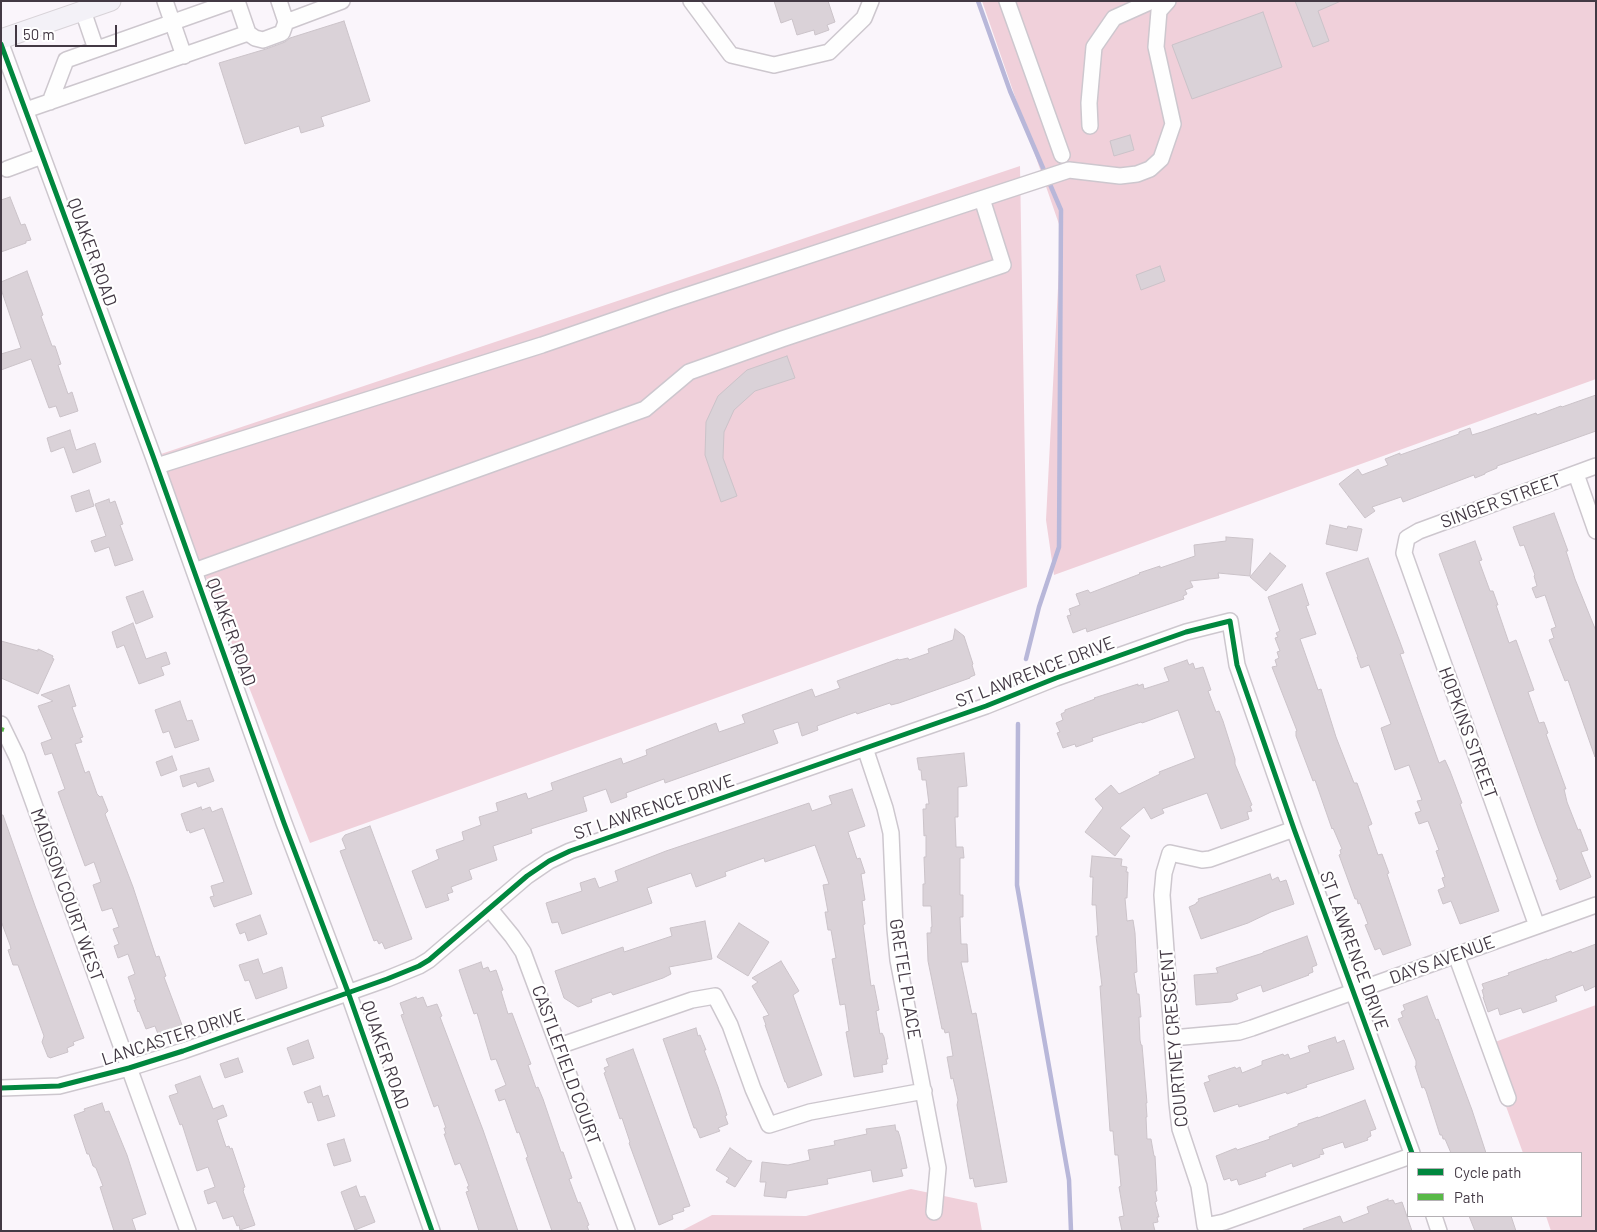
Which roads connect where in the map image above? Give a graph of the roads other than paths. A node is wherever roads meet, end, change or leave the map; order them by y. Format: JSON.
{"nodes":[{"id":1,"x":165,"y":1,"type":"edge"},
{"id":2,"x":233,"y":1,"type":"edge"},
{"id":3,"x":237,"y":1,"type":"edge"},
{"id":4,"x":279,"y":1,"type":"edge"},
{"id":5,"x":691,"y":1,"type":"edge"},
{"id":6,"x":872,"y":1,"type":"edge"},
{"id":7,"x":1007,"y":1,"type":"edge"},
{"id":8,"x":1152,"y":1,"type":"edge"},
{"id":9,"x":1168,"y":1,"type":"edge"},
{"id":10,"x":105,"y":2,"type":"edge"},
{"id":11,"x":334,"y":3,"type":"edge"},
{"id":12,"x":83,"y":12,"type":"junction"},
{"id":13,"x":172,"y":22,"type":"junction"},
{"id":14,"x":286,"y":22,"type":"junction"},
{"id":15,"x":248,"y":33,"type":"junction"},
{"id":16,"x":1,"y":39,"type":"edge"},
{"id":17,"x":1,"y":44,"type":"edge"},
{"id":18,"x":96,"y":49,"type":"junction"},
{"id":19,"x":184,"y":56,"type":"junction"},
{"id":20,"x":50,"y":102,"type":"junction"},
{"id":21,"x":26,"y":110,"type":"junction"},
{"id":22,"x":1090,"y":126,"type":"dead end"},
{"id":23,"x":1062,"y":155,"type":"dead end"},
{"id":24,"x":42,"y":156,"type":"junction"},
{"id":25,"x":7,"y":169,"type":"dead end"},
{"id":26,"x":982,"y":199,"type":"junction"},
{"id":27,"x":157,"y":466,"type":"junction"},
{"id":28,"x":1596,"y":466,"type":"edge"},
{"id":29,"x":1576,"y":474,"type":"junction"},
{"id":30,"x":1596,"y":531,"type":"edge"},
{"id":31,"x":1407,"y":538,"type":"joint"},
{"id":32,"x":194,"y":571,"type":"junction"},
{"id":33,"x":1,"y":724,"type":"edge"},
{"id":34,"x":865,"y":748,"type":"junction"},
{"id":35,"x":1294,"y":829,"type":"junction"},
{"id":36,"x":1596,"y":905,"type":"edge"},
{"id":37,"x":489,"y":908,"type":"junction"},
{"id":38,"x":1537,"y":926,"type":"junction"},
{"id":39,"x":1456,"y":955,"type":"junction"},
{"id":40,"x":348,"y":992,"type":"junction"},
{"id":41,"x":1354,"y":992,"type":"junction"},
{"id":42,"x":1172,"y":1038,"type":"junction"},
{"id":43,"x":558,"y":1046,"type":"junction"},
{"id":44,"x":129,"y":1068,"type":"junction"},
{"id":45,"x":1,"y":1088,"type":"edge"},
{"id":46,"x":924,"y":1091,"type":"junction"},
{"id":47,"x":1508,"y":1098,"type":"dead end"},
{"id":48,"x":1412,"y":1152,"type":"edge"},
{"id":49,"x":1407,"y":1157,"type":"edge"},
{"id":50,"x":934,"y":1212,"type":"dead end"},
{"id":51,"x":1434,"y":1217,"type":"edge"},
{"id":52,"x":188,"y":1231,"type":"edge"},
{"id":53,"x":432,"y":1231,"type":"edge"},
{"id":54,"x":627,"y":1231,"type":"edge"},
{"id":55,"x":1439,"y":1231,"type":"edge"}],
"edges":[{"from":1,"to":13,"type":"street"},
{"from":2,"to":13,"type":"street"},
{"from":3,"to":15,"type":"street"},
{"from":4,"to":14,"type":"street"},
{"from":5,"to":6,"type":"street"},
{"from":7,"to":23,"type":"street"},
{"from":8,"to":22,"type":"street"},
{"from":9,"to":26,"type":"street"},
{"from":10,"to":12,"type":"main road"},
{"from":11,"to":14,"type":"street"},
{"from":12,"to":16,"type":"main road"},
{"from":12,"to":18,"type":"street"},
{"from":13,"to":18,"type":"street"},
{"from":13,"to":19,"type":"street"},
{"from":14,"to":15,"type":"street"},
{"from":15,"to":19,"type":"street"},
{"from":17,"to":21,"type":"street","name":"QUAKER ROAD"},
{"from":18,"to":20,"type":"street"},
{"from":19,"to":20,"type":"street"},
{"from":20,"to":21,"type":"street"},
{"from":21,"to":24,"type":"street","name":"QUAKER ROAD"},
{"from":24,"to":25,"type":"street"},
{"from":24,"to":27,"type":"street","name":"QUAKER ROAD"},
{"from":26,"to":27,"type":"street"},
{"from":26,"to":32,"type":"street"},
{"from":27,"to":32,"type":"street","name":"QUAKER ROAD"},
{"from":28,"to":29,"type":"street","name":"SINGER STREET"},
{"from":29,"to":30,"type":"street"},
{"from":29,"to":31,"type":"street","name":"SINGER STREET"},
{"from":31,"to":38,"type":"street","name":"HOPKINS STREET"},
{"from":32,"to":40,"type":"street","name":"QUAKER ROAD"},
{"from":33,"to":44,"type":"street","name":"MADISON COURT WEST"},
{"from":34,"to":35,"type":"street","name":"ST LAWRENCE DRIVE"},
{"from":34,"to":37,"type":"street","name":"ST LAWRENCE DRIVE"},
{"from":34,"to":46,"type":"street","name":"GRETEL PLACE"},
{"from":35,"to":41,"type":"street","name":"ST LAWRENCE DRIVE"},
{"from":35,"to":42,"type":"street","name":"COURTNEY CRESCENT"},
{"from":36,"to":38,"type":"street","name":"DAYS AVENUE"},
{"from":37,"to":40,"type":"street","name":"ST LAWRENCE DRIVE"},
{"from":37,"to":43,"type":"street","name":"CASTLEFIELD COURT"},
{"from":38,"to":39,"type":"street","name":"DAYS AVENUE"},
{"from":39,"to":41,"type":"street","name":"DAYS AVENUE"},
{"from":39,"to":47,"type":"street"},
{"from":40,"to":44,"type":"street","name":"LANCASTER DRIVE"},
{"from":40,"to":53,"type":"street","name":"QUAKER ROAD"},
{"from":41,"to":42,"type":"street","name":"DAYS AVENUE"},
{"from":41,"to":48,"type":"street","name":"ST LAWRENCE DRIVE"},
{"from":42,"to":49,"type":"street","name":"COURTNEY CRESCENT"},
{"from":43,"to":46,"type":"street"},
{"from":43,"to":54,"type":"street","name":"CASTLEFIELD COURT"},
{"from":44,"to":45,"type":"street","name":"LANCASTER DRIVE"},
{"from":44,"to":52,"type":"street","name":"MADISON COURT WEST"},
{"from":46,"to":50,"type":"street","name":"GRETEL PLACE"},
{"from":51,"to":55,"type":"street"}]}
